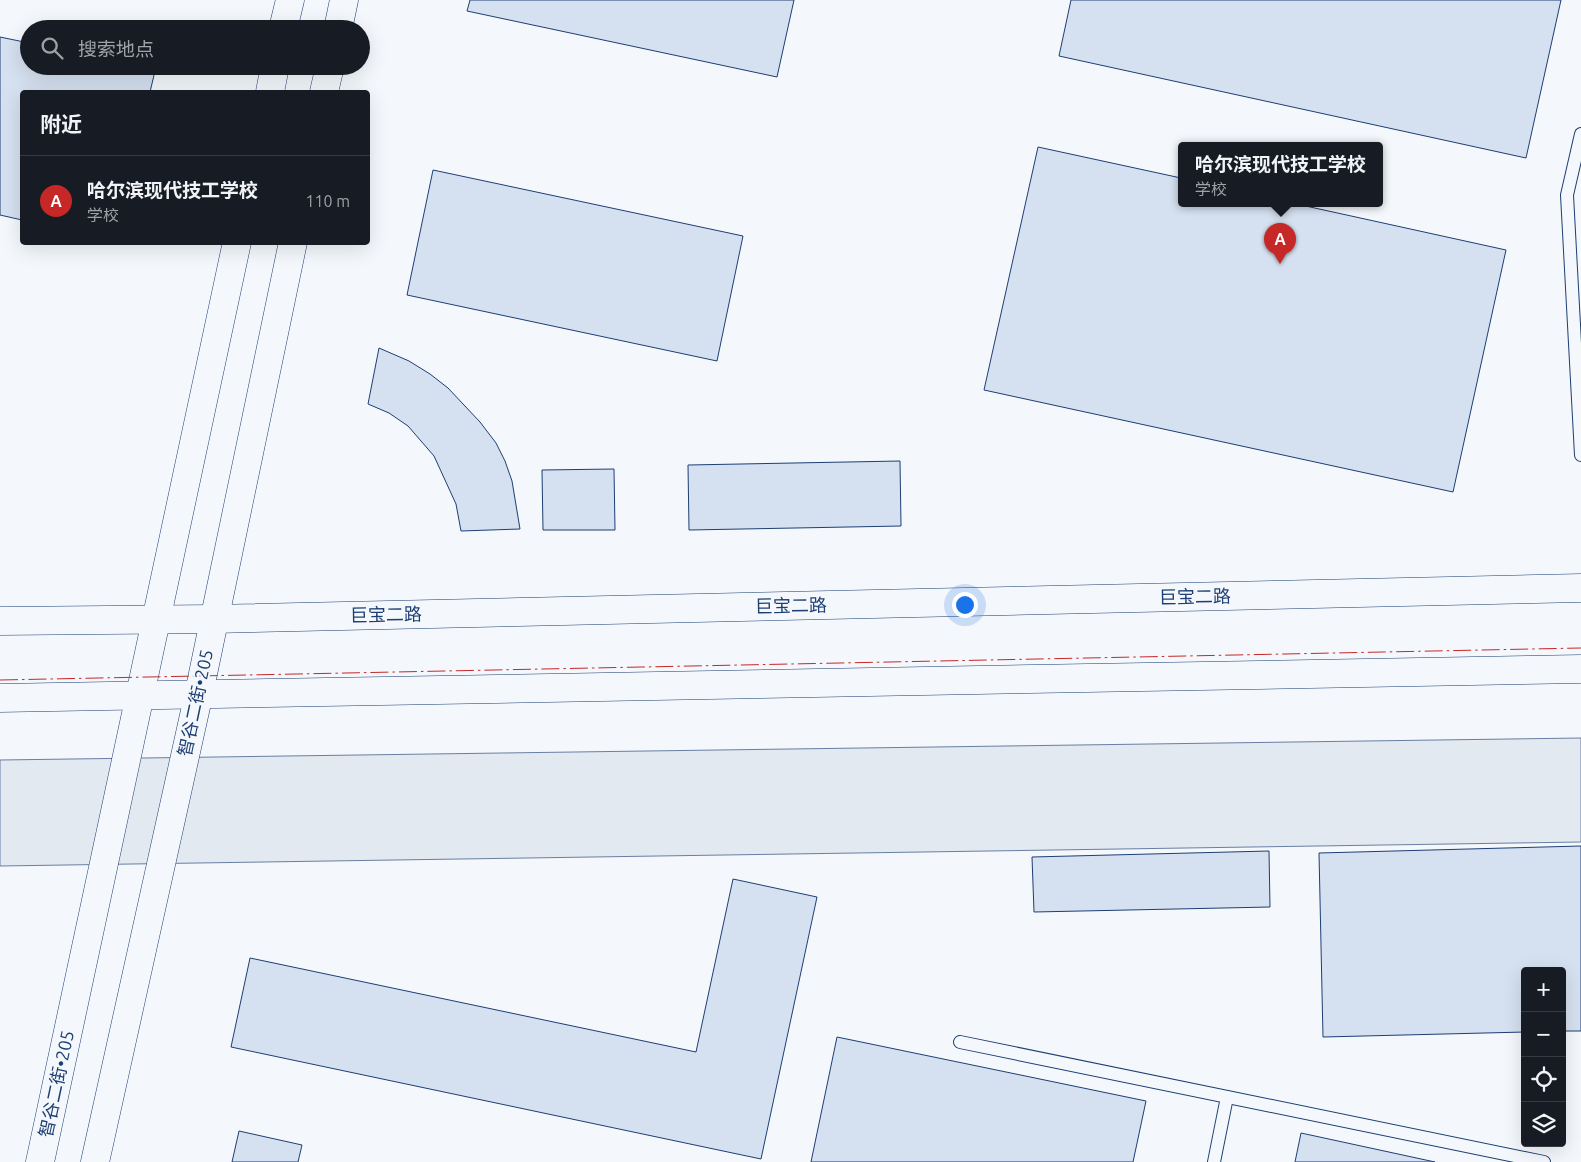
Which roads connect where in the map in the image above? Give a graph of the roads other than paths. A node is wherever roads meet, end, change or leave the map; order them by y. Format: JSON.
{"nodes":[{"id":1,"x":290,"y":0,"type":"edge"},
{"id":2,"x":344,"y":0,"type":"edge"},
{"id":3,"x":286,"y":20,"type":"edge"},
{"id":4,"x":340,"y":20,"type":"edge"},
{"id":5,"x":273,"y":75,"type":"edge"},
{"id":6,"x":328,"y":75,"type":"edge"},
{"id":7,"x":270,"y":90,"type":"edge"},
{"id":8,"x":324,"y":90,"type":"edge"},
{"id":9,"x":1581,"y":134,"type":"edge"},
{"id":10,"x":236,"y":245,"type":"edge"},
{"id":11,"x":292,"y":245,"type":"edge"},
{"id":12,"x":1581,"y":455,"type":"edge"},
{"id":13,"x":1581,"y":588,"type":"edge"},
{"id":14,"x":155,"y":618,"type":"junction"},
{"id":15,"x":213,"y":619,"type":"junction"},
{"id":16,"x":0,"y":621,"type":"edge"},
{"id":17,"x":1581,"y":669,"type":"edge"},
{"id":18,"x":199,"y":693,"type":"junction"},
{"id":19,"x":141,"y":696,"type":"junction"},
{"id":20,"x":0,"y":698,"type":"edge"},
{"id":21,"x":960,"y":1042,"type":"dead end"},
{"id":22,"x":1227,"y":1097,"type":"junction"},
{"id":23,"x":40,"y":1162,"type":"edge"},
{"id":24,"x":95,"y":1162,"type":"edge"},
{"id":25,"x":1214,"y":1162,"type":"edge"},
{"id":26,"x":1544,"y":1162,"type":"edge"}],
"edges":[{"from":1,"to":3,"type":"street"},
{"from":2,"to":4,"type":"street"},
{"from":5,"to":7,"type":"street"},
{"from":6,"to":8,"type":"street"},
{"from":9,"to":12,"type":"lane"},
{"from":10,"to":14,"type":"street","name":"智谷二街•205"},
{"from":11,"to":15,"type":"street","name":"智谷二街•205"},
{"from":13,"to":15,"type":"street","name":"巨宝二路"},
{"from":14,"to":15,"type":"street","name":"巨宝二路"},
{"from":14,"to":16,"type":"street","name":"巨宝二路"},
{"from":14,"to":19,"type":"street","name":"智谷二街•205"},
{"from":15,"to":18,"type":"street","name":"智谷二街•205"},
{"from":17,"to":18,"type":"street"},
{"from":18,"to":19,"type":"street"},
{"from":18,"to":24,"type":"street","name":"智谷二街•205"},
{"from":19,"to":20,"type":"street"},
{"from":19,"to":23,"type":"street","name":"智谷二街•205"},
{"from":21,"to":22,"type":"lane"},
{"from":22,"to":25,"type":"lane"},
{"from":22,"to":26,"type":"lane"}]}
